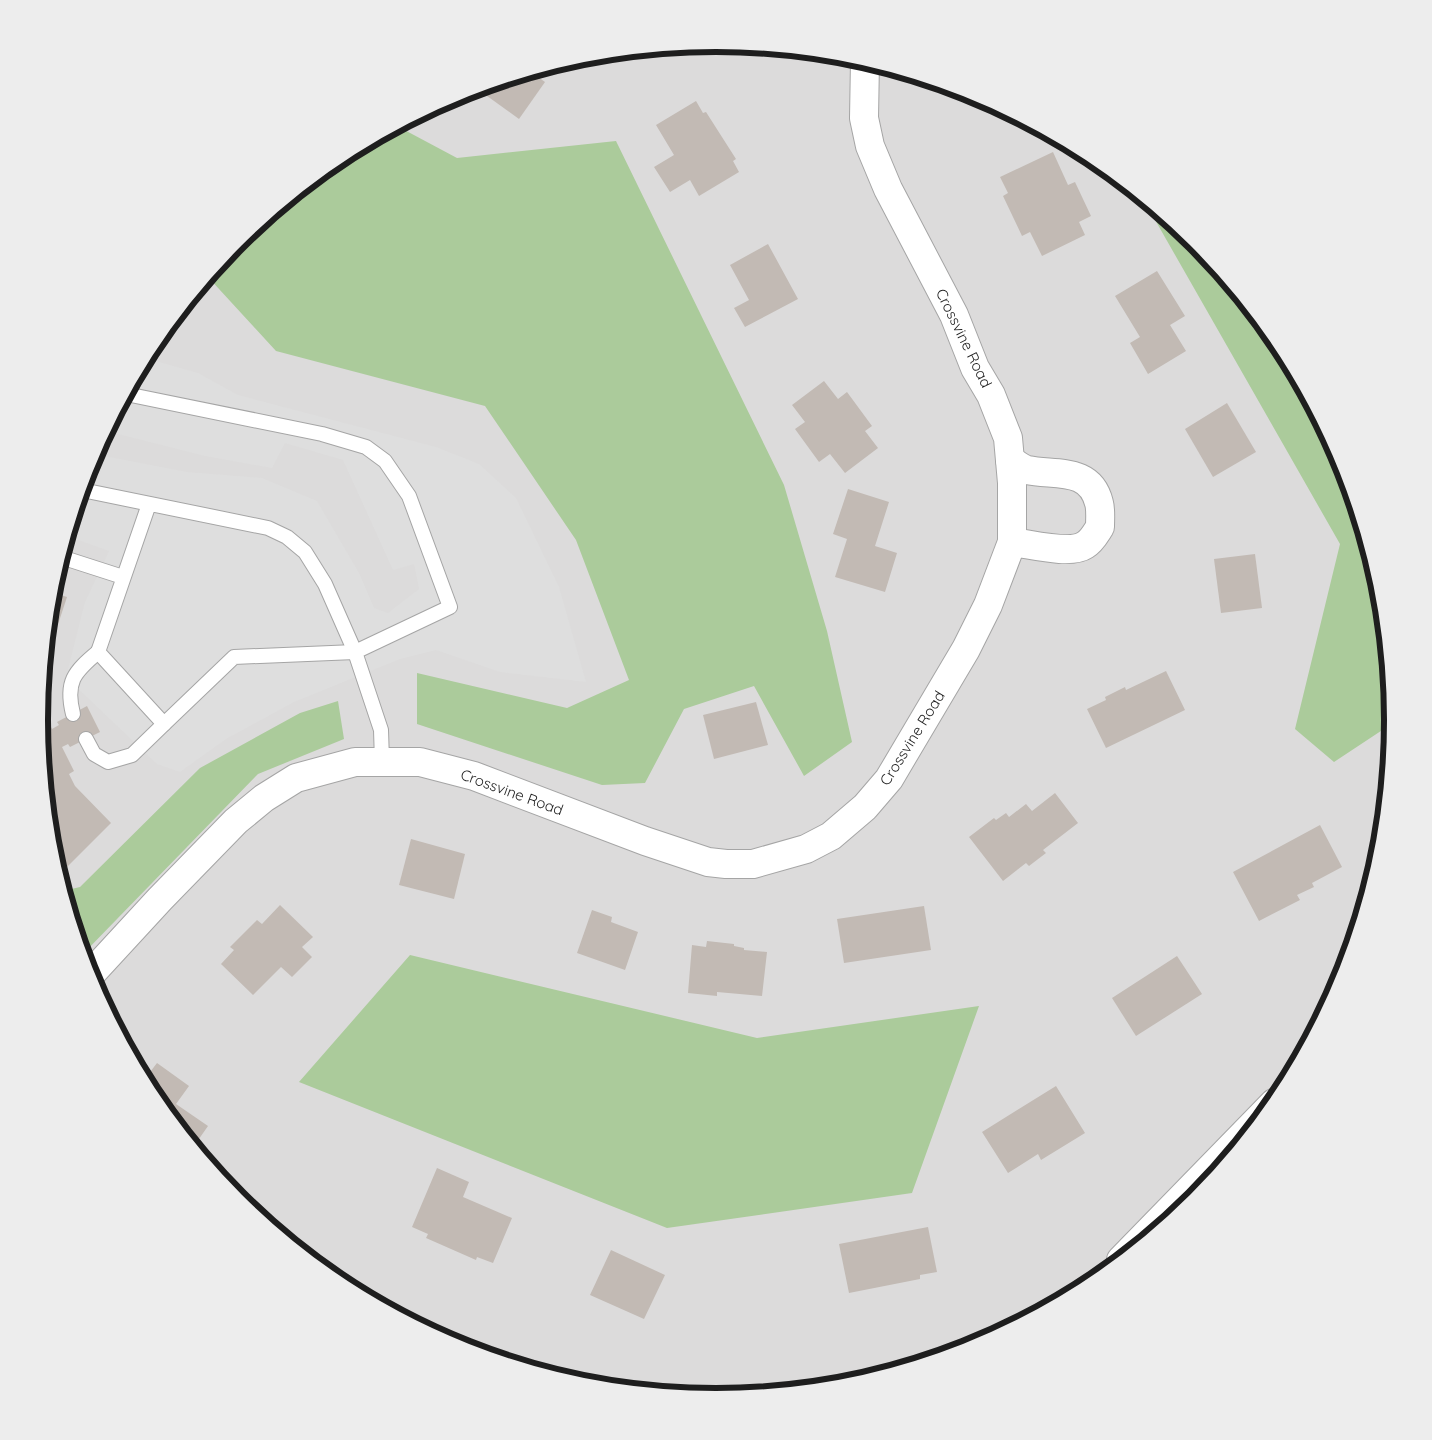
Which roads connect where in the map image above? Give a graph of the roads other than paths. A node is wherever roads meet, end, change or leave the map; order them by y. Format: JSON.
{"nodes":[{"id":1,"x":865,"y":68,"type":"edge"},
{"id":2,"x":132,"y":395,"type":"edge"},
{"id":3,"x":1010,"y":460,"type":"junction"},
{"id":4,"x":88,"y":491,"type":"edge"},
{"id":5,"x":149,"y":504,"type":"junction"},
{"id":6,"x":1012,"y":542,"type":"junction"},
{"id":7,"x":67,"y":559,"type":"edge"},
{"id":8,"x":123,"y":578,"type":"junction"},
{"id":9,"x":98,"y":652,"type":"junction"},
{"id":10,"x":355,"y":652,"type":"junction"},
{"id":11,"x":74,"y":714,"type":"dead end"},
{"id":12,"x":164,"y":724,"type":"junction"},
{"id":13,"x":86,"y":739,"type":"dead end"},
{"id":14,"x":382,"y":761,"type":"junction"},
{"id":15,"x":96,"y":970,"type":"edge"}],
"edges":[{"from":1,"to":3,"type":"street","name":"Crossvine Road"},
{"from":2,"to":10,"type":"lane"},
{"from":3,"to":6,"type":"street","name":"Crossvine Road"},
{"from":3,"to":6,"type":"street"},
{"from":4,"to":5,"type":"lane"},
{"from":5,"to":8,"type":"lane"},
{"from":5,"to":10,"type":"lane"},
{"from":6,"to":14,"type":"street","name":"Crossvine Road"},
{"from":7,"to":8,"type":"lane"},
{"from":8,"to":9,"type":"lane"},
{"from":9,"to":11,"type":"lane"},
{"from":9,"to":12,"type":"lane"},
{"from":10,"to":12,"type":"lane"},
{"from":10,"to":14,"type":"lane"},
{"from":12,"to":13,"type":"lane"},
{"from":14,"to":15,"type":"street","name":"Crossvine Road"}]}
